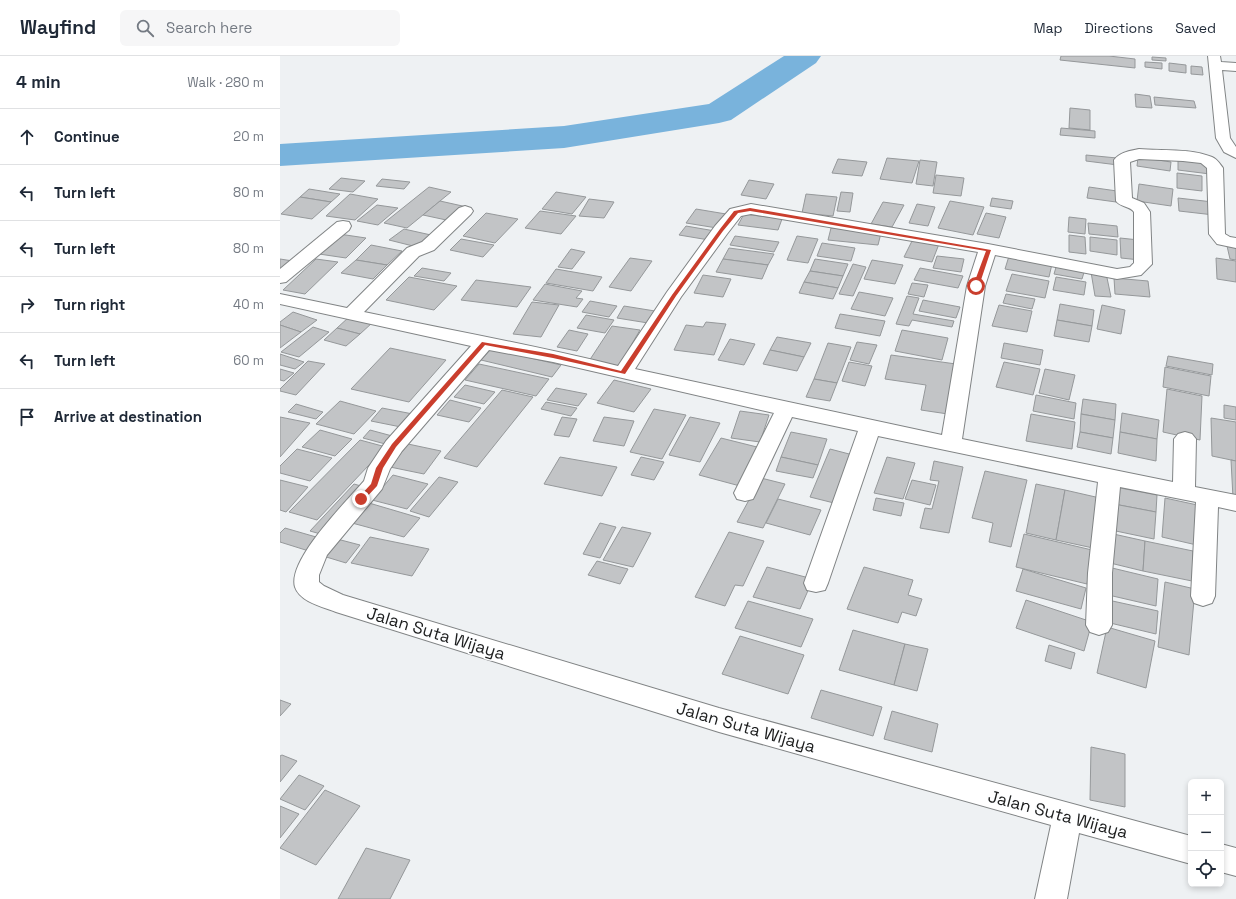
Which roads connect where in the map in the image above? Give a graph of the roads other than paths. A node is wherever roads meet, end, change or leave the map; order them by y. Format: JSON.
{"nodes":[{"id":1,"x":1214,"y":60,"type":"edge"},
{"id":2,"x":1236,"y":67,"type":"edge"},
{"id":3,"x":1234,"y":152,"type":"edge"},
{"id":4,"x":1206,"y":160,"type":"junction"},
{"id":5,"x":465,"y":211,"type":"dead end"},
{"id":6,"x":344,"y":226,"type":"dead end"},
{"id":7,"x":1236,"y":243,"type":"edge"},
{"id":8,"x":988,"y":250,"type":"junction"},
{"id":9,"x":280,"y":278,"type":"edge"},
{"id":10,"x":280,"y":299,"type":"edge"},
{"id":11,"x":351,"y":314,"type":"junction"},
{"id":12,"x":484,"y":343,"type":"junction"},
{"id":13,"x":622,"y":373,"type":"junction"},
{"id":14,"x":786,"y":408,"type":"junction"},
{"id":15,"x":870,"y":427,"type":"junction"},
{"id":16,"x":1185,"y":439,"type":"dead end"},
{"id":17,"x":950,"y":443,"type":"junction"},
{"id":18,"x":1110,"y":477,"type":"junction"},
{"id":19,"x":1184,"y":492,"type":"junction"},
{"id":20,"x":745,"y":494,"type":"dead end"},
{"id":21,"x":1207,"y":497,"type":"junction"},
{"id":22,"x":1236,"y":503,"type":"edge"},
{"id":23,"x":816,"y":583,"type":"dead end"},
{"id":24,"x":1203,"y":596,"type":"dead end"},
{"id":25,"x":1099,"y":625,"type":"dead end"},
{"id":26,"x":1068,"y":816,"type":"junction"},
{"id":27,"x":1188,"y":849,"type":"edge"},
{"id":28,"x":1224,"y":859,"type":"edge"},
{"id":29,"x":1236,"y":862,"type":"edge"},
{"id":30,"x":1051,"y":899,"type":"edge"}],
"edges":[{"from":1,"to":2,"type":"street"},
{"from":1,"to":3,"type":"street"},
{"from":3,"to":4,"type":"street"},
{"from":4,"to":7,"type":"street"},
{"from":4,"to":8,"type":"street"},
{"from":5,"to":11,"type":"street"},
{"from":6,"to":9,"type":"street"},
{"from":8,"to":13,"type":"street"},
{"from":8,"to":17,"type":"street"},
{"from":10,"to":11,"type":"street"},
{"from":11,"to":12,"type":"street"},
{"from":12,"to":13,"type":"street"},
{"from":12,"to":26,"type":"street","name":"Jalan Suta Wijaya"},
{"from":13,"to":14,"type":"street"},
{"from":14,"to":15,"type":"street"},
{"from":14,"to":20,"type":"street"},
{"from":15,"to":17,"type":"street"},
{"from":15,"to":23,"type":"street"},
{"from":16,"to":19,"type":"street"},
{"from":17,"to":18,"type":"street"},
{"from":18,"to":19,"type":"street"},
{"from":18,"to":25,"type":"street"},
{"from":19,"to":21,"type":"street"},
{"from":21,"to":22,"type":"street"},
{"from":21,"to":24,"type":"street"},
{"from":26,"to":27,"type":"street","name":"Jalan Suta Wijaya"},
{"from":26,"to":30,"type":"street"},
{"from":28,"to":29,"type":"street"}]}
